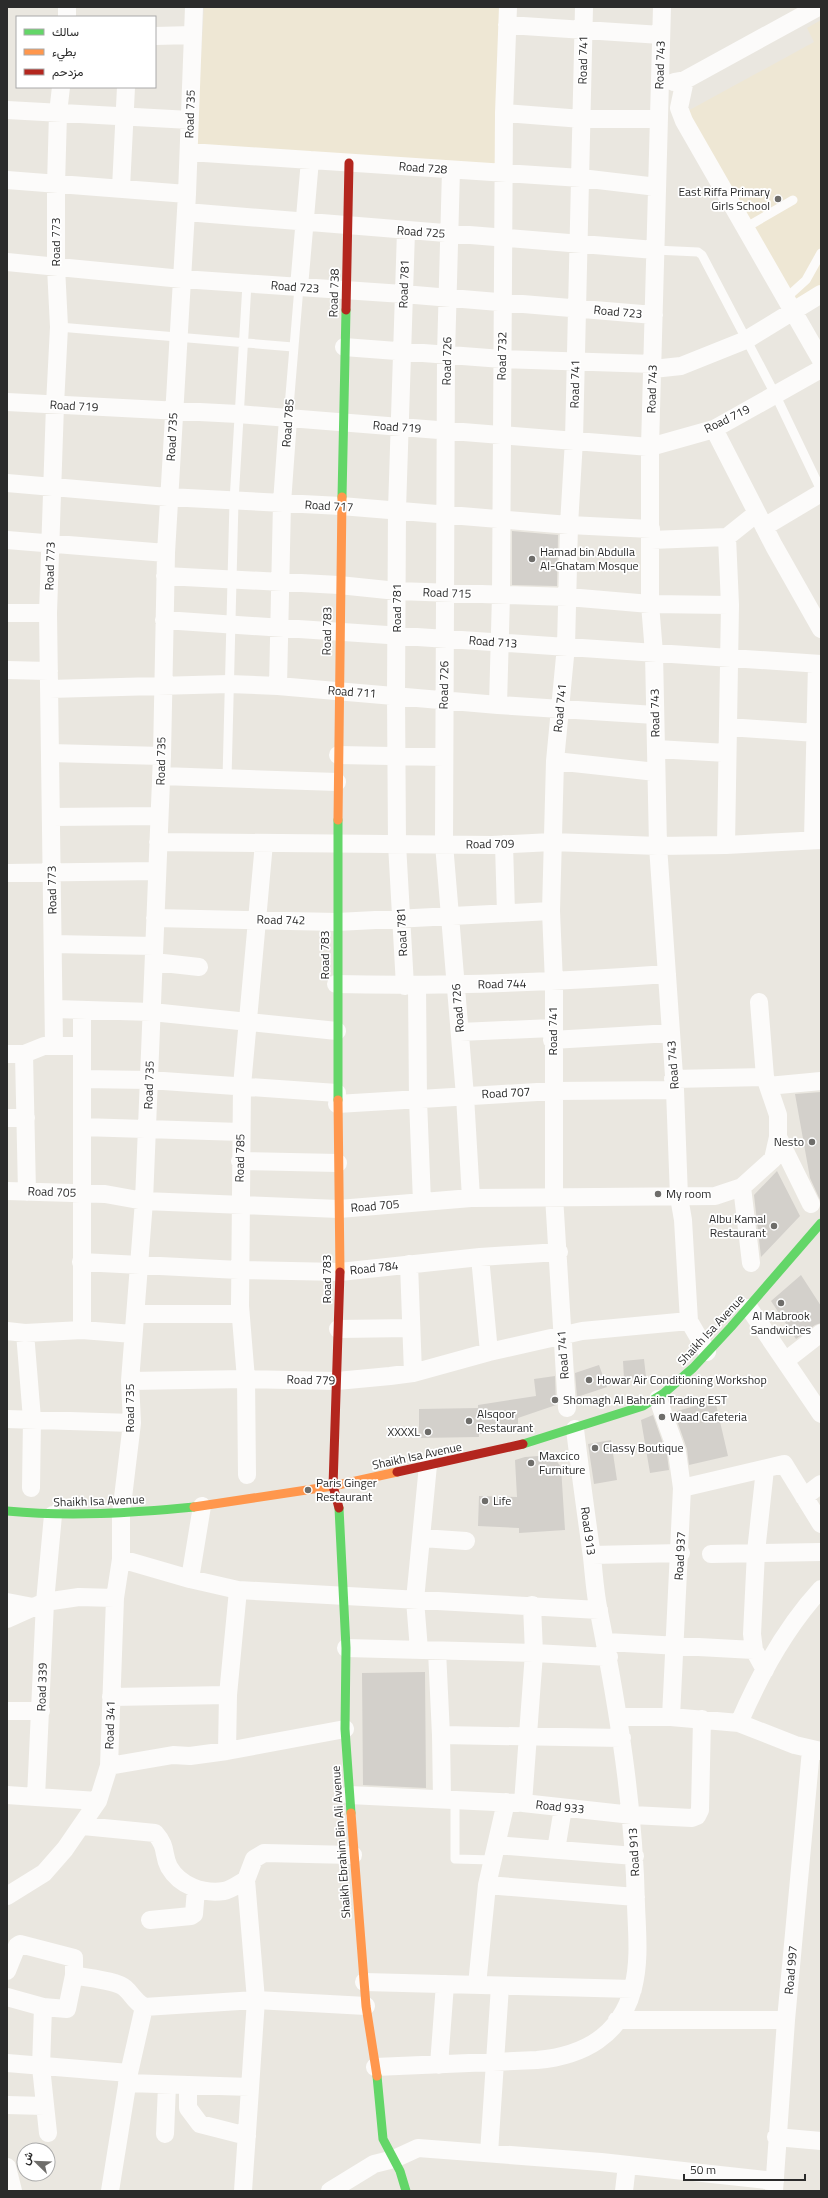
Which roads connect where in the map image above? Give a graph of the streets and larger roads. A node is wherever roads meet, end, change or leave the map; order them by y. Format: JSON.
{"nodes":[{"id":1,"x":194,"y":7,"type":"edge"},
{"id":2,"x":584,"y":7,"type":"edge"},
{"id":3,"x":662,"y":7,"type":"edge"},
{"id":4,"x":818,"y":7,"type":"edge"},
{"id":5,"x":507,"y":16,"type":"edge"},
{"id":6,"x":584,"y":30,"type":"junction"},
{"id":7,"x":193,"y":35,"type":"junction"},
{"id":8,"x":661,"y":35,"type":"junction"},
{"id":9,"x":156,"y":36,"type":"edge"},
{"id":10,"x":685,"y":80,"type":"junction"},
{"id":11,"x":659,"y":84,"type":"junction"},
{"id":12,"x":61,"y":88,"type":"edge"},
{"id":13,"x":126,"y":88,"type":"edge"},
{"id":14,"x":7,"y":110,"type":"edge"},
{"id":15,"x":58,"y":113,"type":"junction"},
{"id":16,"x":504,"y":113,"type":"junction"},
{"id":17,"x":124,"y":116,"type":"junction"},
{"id":18,"x":582,"y":119,"type":"junction"},
{"id":19,"x":658,"y":119,"type":"junction"},
{"id":20,"x":190,"y":120,"type":"junction"},
{"id":21,"x":189,"y":152,"type":"junction"},
{"id":22,"x":310,"y":160,"type":"junction"},
{"id":23,"x":349,"y":163,"type":"junction"},
{"id":24,"x":451,"y":170,"type":"junction"},
{"id":25,"x":503,"y":174,"type":"junction"},
{"id":26,"x":581,"y":178,"type":"junction"},
{"id":27,"x":7,"y":180,"type":"edge"},
{"id":28,"x":56,"y":185,"type":"junction"},
{"id":29,"x":657,"y":187,"type":"junction"},
{"id":30,"x":121,"y":188,"type":"junction"},
{"id":31,"x":187,"y":203,"type":"junction"},
{"id":32,"x":304,"y":222,"type":"junction"},
{"id":33,"x":348,"y":227,"type":"junction"},
{"id":34,"x":406,"y":231,"type":"junction"},
{"id":35,"x":449,"y":234,"type":"junction"},
{"id":36,"x":503,"y":237,"type":"junction"},
{"id":37,"x":580,"y":244,"type":"junction"},
{"id":38,"x":656,"y":250,"type":"junction"},
{"id":39,"x":7,"y":262,"type":"edge"},
{"id":40,"x":56,"y":266,"type":"junction"},
{"id":41,"x":182,"y":279,"type":"junction"},
{"id":42,"x":299,"y":287,"type":"junction"},
{"id":43,"x":346,"y":291,"type":"junction"},
{"id":44,"x":403,"y":294,"type":"junction"},
{"id":45,"x":821,"y":294,"type":"edge"},
{"id":46,"x":449,"y":298,"type":"junction"},
{"id":47,"x":503,"y":303,"type":"junction"},
{"id":48,"x":789,"y":305,"type":"junction"},
{"id":49,"x":579,"y":308,"type":"junction"},
{"id":50,"x":654,"y":315,"type":"junction"},
{"id":51,"x":344,"y":348,"type":"junction"},
{"id":52,"x":401,"y":352,"type":"junction"},
{"id":53,"x":446,"y":354,"type":"junction"},
{"id":54,"x":502,"y":359,"type":"junction"},
{"id":55,"x":821,"y":360,"type":"edge"},
{"id":56,"x":575,"y":361,"type":"junction"},
{"id":57,"x":654,"y":366,"type":"junction"},
{"id":58,"x":821,"y":369,"type":"edge"},
{"id":59,"x":7,"y":402,"type":"edge"},
{"id":60,"x":55,"y":405,"type":"junction"},
{"id":61,"x":173,"y":410,"type":"junction"},
{"id":62,"x":288,"y":419,"type":"junction"},
{"id":63,"x":342,"y":423,"type":"junction"},
{"id":64,"x":401,"y":427,"type":"junction"},
{"id":65,"x":714,"y":428,"type":"junction"},
{"id":66,"x":447,"y":431,"type":"junction"},
{"id":67,"x":501,"y":434,"type":"junction"},
{"id":68,"x":574,"y":440,"type":"junction"},
{"id":69,"x":650,"y":447,"type":"junction"},
{"id":70,"x":7,"y":483,"type":"edge"},
{"id":71,"x":52,"y":487,"type":"junction"},
{"id":72,"x":821,"y":491,"type":"edge"},
{"id":73,"x":168,"y":497,"type":"junction"},
{"id":74,"x":282,"y":504,"type":"junction"},
{"id":75,"x":341,"y":506,"type":"junction"},
{"id":76,"x":397,"y":510,"type":"junction"},
{"id":77,"x":445,"y":515,"type":"junction"},
{"id":78,"x":501,"y":520,"type":"junction"},
{"id":79,"x":760,"y":520,"type":"junction"},
{"id":80,"x":569,"y":525,"type":"junction"},
{"id":81,"x":651,"y":534,"type":"junction"},
{"id":82,"x":727,"y":538,"type":"junction"},
{"id":83,"x":7,"y":540,"type":"edge"},
{"id":84,"x":51,"y":544,"type":"junction"},
{"id":85,"x":166,"y":553,"type":"junction"},
{"id":86,"x":165,"y":576,"type":"junction"},
{"id":87,"x":281,"y":582,"type":"junction"},
{"id":88,"x":339,"y":585,"type":"junction"},
{"id":89,"x":397,"y":591,"type":"junction"},
{"id":90,"x":445,"y":592,"type":"junction"},
{"id":91,"x":501,"y":595,"type":"junction"},
{"id":92,"x":568,"y":597,"type":"junction"},
{"id":93,"x":650,"y":604,"type":"junction"},
{"id":94,"x":815,"y":604,"type":"edge"},
{"id":95,"x":730,"y":605,"type":"junction"},
{"id":96,"x":7,"y":613,"type":"edge"},
{"id":97,"x":48,"y":613,"type":"junction"},
{"id":98,"x":164,"y":620,"type":"junction"},
{"id":99,"x":279,"y":627,"type":"junction"},
{"id":100,"x":821,"y":629,"type":"edge"},
{"id":101,"x":339,"y":631,"type":"junction"},
{"id":102,"x":397,"y":635,"type":"junction"},
{"id":103,"x":445,"y":638,"type":"junction"},
{"id":104,"x":501,"y":642,"type":"junction"},
{"id":105,"x":566,"y":646,"type":"junction"},
{"id":106,"x":654,"y":653,"type":"junction"},
{"id":107,"x":729,"y":658,"type":"junction"},
{"id":108,"x":819,"y":664,"type":"edge"},
{"id":109,"x":7,"y":670,"type":"edge"},
{"id":110,"x":49,"y":671,"type":"junction"},
{"id":111,"x":162,"y":686,"type":"junction"},
{"id":112,"x":278,"y":686,"type":"junction"},
{"id":113,"x":49,"y":689,"type":"junction"},
{"id":114,"x":338,"y":692,"type":"junction"},
{"id":115,"x":396,"y":695,"type":"junction"},
{"id":116,"x":444,"y":700,"type":"junction"},
{"id":117,"x":498,"y":705,"type":"junction"},
{"id":118,"x":559,"y":709,"type":"junction"},
{"id":119,"x":655,"y":715,"type":"junction"},
{"id":120,"x":728,"y":727,"type":"junction"},
{"id":121,"x":816,"y":733,"type":"junction"},
{"id":122,"x":656,"y":749,"type":"junction"},
{"id":123,"x":50,"y":753,"type":"junction"},
{"id":124,"x":728,"y":753,"type":"junction"},
{"id":125,"x":162,"y":756,"type":"junction"},
{"id":126,"x":338,"y":756,"type":"junction"},
{"id":127,"x":396,"y":756,"type":"junction"},
{"id":128,"x":444,"y":757,"type":"junction"},
{"id":129,"x":555,"y":761,"type":"junction"},
{"id":130,"x":656,"y":772,"type":"junction"},
{"id":131,"x":161,"y":776,"type":"junction"},
{"id":132,"x":337,"y":782,"type":"junction"},
{"id":133,"x":159,"y":816,"type":"junction"},
{"id":134,"x":51,"y":817,"type":"junction"},
{"id":135,"x":817,"y":840,"type":"edge"},
{"id":136,"x":158,"y":842,"type":"junction"},
{"id":137,"x":552,"y":842,"type":"junction"},
{"id":138,"x":264,"y":843,"type":"junction"},
{"id":139,"x":337,"y":844,"type":"junction"},
{"id":140,"x":397,"y":844,"type":"junction"},
{"id":141,"x":444,"y":844,"type":"junction"},
{"id":142,"x":504,"y":844,"type":"junction"},
{"id":143,"x":726,"y":845,"type":"junction"},
{"id":144,"x":658,"y":846,"type":"junction"},
{"id":145,"x":157,"y":871,"type":"junction"},
{"id":146,"x":7,"y":873,"type":"edge"},
{"id":147,"x":52,"y":874,"type":"junction"},
{"id":148,"x":551,"y":911,"type":"junction"},
{"id":149,"x":506,"y":913,"type":"junction"},
{"id":150,"x":450,"y":917,"type":"junction"},
{"id":151,"x":155,"y":918,"type":"junction"},
{"id":152,"x":401,"y":918,"type":"junction"},
{"id":153,"x":257,"y":920,"type":"junction"},
{"id":154,"x":337,"y":922,"type":"junction"},
{"id":155,"x":53,"y":944,"type":"junction"},
{"id":156,"x":154,"y":954,"type":"junction"},
{"id":157,"x":199,"y":967,"type":"dead end"},
{"id":158,"x":667,"y":974,"type":"junction"},
{"id":159,"x":554,"y":983,"type":"junction"},
{"id":160,"x":336,"y":984,"type":"junction"},
{"id":161,"x":456,"y":984,"type":"junction"},
{"id":162,"x":411,"y":986,"type":"junction"},
{"id":163,"x":759,"y":1002,"type":"dead end"},
{"id":164,"x":55,"y":1009,"type":"junction"},
{"id":165,"x":82,"y":1010,"type":"junction"},
{"id":166,"x":152,"y":1012,"type":"junction"},
{"id":167,"x":247,"y":1022,"type":"junction"},
{"id":168,"x":337,"y":1031,"type":"junction"},
{"id":169,"x":460,"y":1032,"type":"junction"},
{"id":170,"x":671,"y":1033,"type":"junction"},
{"id":171,"x":552,"y":1034,"type":"junction"},
{"id":172,"x":54,"y":1045,"type":"junction"},
{"id":173,"x":81,"y":1046,"type":"junction"},
{"id":174,"x":16,"y":1054,"type":"edge"},
{"id":175,"x":82,"y":1079,"type":"junction"},
{"id":176,"x":149,"y":1080,"type":"junction"},
{"id":177,"x":821,"y":1081,"type":"edge"},
{"id":178,"x":766,"y":1082,"type":"junction"},
{"id":179,"x":674,"y":1085,"type":"junction"},
{"id":180,"x":242,"y":1086,"type":"junction"},
{"id":181,"x":554,"y":1090,"type":"junction"},
{"id":182,"x":465,"y":1096,"type":"junction"},
{"id":183,"x":337,"y":1098,"type":"junction"},
{"id":184,"x":418,"y":1100,"type":"junction"},
{"id":185,"x":7,"y":1118,"type":"edge"},
{"id":186,"x":26,"y":1118,"type":"junction"},
{"id":187,"x":82,"y":1127,"type":"junction"},
{"id":188,"x":147,"y":1129,"type":"junction"},
{"id":189,"x":241,"y":1132,"type":"junction"},
{"id":190,"x":778,"y":1137,"type":"junction"},
{"id":191,"x":240,"y":1161,"type":"junction"},
{"id":192,"x":338,"y":1163,"type":"junction"},
{"id":193,"x":742,"y":1187,"type":"junction"},
{"id":194,"x":7,"y":1191,"type":"edge"},
{"id":195,"x":28,"y":1192,"type":"junction"},
{"id":196,"x":81,"y":1193,"type":"junction"},
{"id":197,"x":554,"y":1196,"type":"junction"},
{"id":198,"x":679,"y":1197,"type":"junction"},
{"id":199,"x":471,"y":1198,"type":"junction"},
{"id":200,"x":144,"y":1202,"type":"junction"},
{"id":201,"x":422,"y":1202,"type":"junction"},
{"id":202,"x":811,"y":1204,"type":"dead end"},
{"id":203,"x":239,"y":1206,"type":"junction"},
{"id":204,"x":338,"y":1209,"type":"junction"},
{"id":205,"x":821,"y":1223,"type":"edge"},
{"id":206,"x":558,"y":1252,"type":"junction"},
{"id":207,"x":480,"y":1257,"type":"junction"},
{"id":208,"x":81,"y":1262,"type":"junction"},
{"id":209,"x":751,"y":1263,"type":"dead end"},
{"id":210,"x":409,"y":1264,"type":"junction"},
{"id":211,"x":140,"y":1265,"type":"junction"},
{"id":212,"x":239,"y":1270,"type":"junction"},
{"id":213,"x":340,"y":1272,"type":"junction"},
{"id":214,"x":749,"y":1308,"type":"junction"},
{"id":215,"x":136,"y":1314,"type":"junction"},
{"id":216,"x":240,"y":1314,"type":"junction"},
{"id":217,"x":689,"y":1321,"type":"junction"},
{"id":218,"x":411,"y":1328,"type":"junction"},
{"id":219,"x":338,"y":1329,"type":"junction"},
{"id":220,"x":82,"y":1330,"type":"junction"},
{"id":221,"x":7,"y":1331,"type":"edge"},
{"id":222,"x":25,"y":1333,"type":"junction"},
{"id":223,"x":821,"y":1333,"type":"edge"},
{"id":224,"x":133,"y":1334,"type":"junction"},
{"id":225,"x":562,"y":1335,"type":"junction"},
{"id":226,"x":489,"y":1352,"type":"junction"},
{"id":227,"x":707,"y":1352,"type":"junction"},
{"id":228,"x":785,"y":1361,"type":"junction"},
{"id":229,"x":413,"y":1373,"type":"junction"},
{"id":230,"x":246,"y":1379,"type":"junction"},
{"id":231,"x":130,"y":1381,"type":"junction"},
{"id":232,"x":337,"y":1381,"type":"junction"},
{"id":233,"x":658,"y":1399,"type":"junction"},
{"id":234,"x":818,"y":1404,"type":"edge"},
{"id":235,"x":567,"y":1408,"type":"dead end"},
{"id":236,"x":7,"y":1418,"type":"edge"},
{"id":237,"x":32,"y":1419,"type":"junction"},
{"id":238,"x":132,"y":1423,"type":"junction"},
{"id":239,"x":575,"y":1429,"type":"junction"},
{"id":240,"x":428,"y":1465,"type":"junction"},
{"id":241,"x":765,"y":1469,"type":"junction"},
{"id":242,"x":247,"y":1474,"type":"dead end"},
{"id":243,"x":821,"y":1484,"type":"edge"},
{"id":244,"x":333,"y":1486,"type":"junction"},
{"id":245,"x":31,"y":1488,"type":"dead end"},
{"id":246,"x":682,"y":1488,"type":"junction"},
{"id":247,"x":804,"y":1497,"type":"junction"},
{"id":248,"x":202,"y":1506,"type":"junction"},
{"id":249,"x":7,"y":1511,"type":"edge"},
{"id":250,"x":121,"y":1514,"type":"junction"},
{"id":251,"x":53,"y":1515,"type":"junction"},
{"id":252,"x":821,"y":1524,"type":"edge"},
{"id":253,"x":422,"y":1538,"type":"junction"},
{"id":254,"x":466,"y":1541,"type":"dead end"},
{"id":255,"x":756,"y":1552,"type":"junction"},
{"id":256,"x":821,"y":1552,"type":"edge"},
{"id":257,"x":680,"y":1553,"type":"junction"},
{"id":258,"x":711,"y":1554,"type":"dead end"},
{"id":259,"x":592,"y":1555,"type":"junction"},
{"id":260,"x":121,"y":1560,"type":"junction"},
{"id":261,"x":190,"y":1579,"type":"junction"},
{"id":262,"x":821,"y":1589,"type":"edge"},
{"id":263,"x":238,"y":1590,"type":"junction"},
{"id":264,"x":342,"y":1596,"type":"junction"},
{"id":265,"x":115,"y":1598,"type":"junction"},
{"id":266,"x":415,"y":1600,"type":"junction"},
{"id":267,"x":7,"y":1602,"type":"edge"},
{"id":268,"x":39,"y":1605,"type":"junction"},
{"id":269,"x":532,"y":1605,"type":"junction"},
{"id":270,"x":599,"y":1610,"type":"junction"},
{"id":271,"x":7,"y":1619,"type":"edge"},
{"id":272,"x":675,"y":1647,"type":"junction"},
{"id":273,"x":346,"y":1648,"type":"junction"},
{"id":274,"x":419,"y":1650,"type":"junction"},
{"id":275,"x":607,"y":1650,"type":"junction"},
{"id":276,"x":754,"y":1650,"type":"junction"},
{"id":277,"x":437,"y":1651,"type":"junction"},
{"id":278,"x":534,"y":1653,"type":"junction"},
{"id":279,"x":765,"y":1670,"type":"junction"},
{"id":280,"x":228,"y":1695,"type":"junction"},
{"id":281,"x":111,"y":1697,"type":"junction"},
{"id":282,"x":7,"y":1711,"type":"edge"},
{"id":283,"x":41,"y":1711,"type":"junction"},
{"id":284,"x":618,"y":1717,"type":"junction"},
{"id":285,"x":671,"y":1717,"type":"junction"},
{"id":286,"x":702,"y":1719,"type":"junction"},
{"id":287,"x":739,"y":1723,"type":"junction"},
{"id":288,"x":344,"y":1729,"type":"junction"},
{"id":289,"x":441,"y":1735,"type":"junction"},
{"id":290,"x":529,"y":1736,"type":"junction"},
{"id":291,"x":622,"y":1738,"type":"junction"},
{"id":292,"x":816,"y":1750,"type":"edge"},
{"id":293,"x":227,"y":1751,"type":"junction"},
{"id":294,"x":109,"y":1766,"type":"junction"},
{"id":295,"x":7,"y":1795,"type":"edge"},
{"id":296,"x":349,"y":1795,"type":"junction"},
{"id":297,"x":36,"y":1797,"type":"junction"},
{"id":298,"x":448,"y":1799,"type":"junction"},
{"id":299,"x":98,"y":1802,"type":"junction"},
{"id":300,"x":514,"y":1803,"type":"junction"},
{"id":301,"x":563,"y":1808,"type":"junction"},
{"id":302,"x":632,"y":1815,"type":"junction"},
{"id":303,"x":82,"y":1826,"type":"junction"},
{"id":304,"x":556,"y":1850,"type":"junction"},
{"id":305,"x":494,"y":1853,"type":"junction"},
{"id":306,"x":353,"y":1856,"type":"junction"},
{"id":307,"x":635,"y":1856,"type":"junction"},
{"id":308,"x":246,"y":1880,"type":"junction"},
{"id":309,"x":487,"y":1885,"type":"junction"},
{"id":310,"x":196,"y":1889,"type":"junction"},
{"id":311,"x":7,"y":1896,"type":"edge"},
{"id":312,"x":636,"y":1897,"type":"junction"},
{"id":313,"x":150,"y":1920,"type":"dead end"},
{"id":314,"x":7,"y":1971,"type":"edge"},
{"id":315,"x":74,"y":1975,"type":"junction"},
{"id":316,"x":364,"y":1982,"type":"junction"},
{"id":317,"x":445,"y":1984,"type":"junction"},
{"id":318,"x":477,"y":1985,"type":"junction"},
{"id":319,"x":500,"y":1986,"type":"junction"},
{"id":320,"x":633,"y":1989,"type":"junction"},
{"id":321,"x":7,"y":1997,"type":"edge"},
{"id":322,"x":256,"y":2000,"type":"junction"},
{"id":323,"x":366,"y":2006,"type":"junction"},
{"id":324,"x":144,"y":2007,"type":"junction"},
{"id":325,"x":49,"y":2008,"type":"junction"},
{"id":326,"x":617,"y":2020,"type":"junction"},
{"id":327,"x":786,"y":2020,"type":"junction"},
{"id":328,"x":7,"y":2063,"type":"edge"},
{"id":329,"x":495,"y":2063,"type":"junction"},
{"id":330,"x":439,"y":2065,"type":"junction"},
{"id":331,"x":41,"y":2067,"type":"junction"},
{"id":332,"x":375,"y":2067,"type":"junction"},
{"id":333,"x":128,"y":2078,"type":"junction"},
{"id":334,"x":167,"y":2085,"type":"junction"},
{"id":335,"x":188,"y":2085,"type":"junction"},
{"id":336,"x":250,"y":2087,"type":"junction"},
{"id":337,"x":7,"y":2105,"type":"edge"},
{"id":338,"x":45,"y":2106,"type":"junction"},
{"id":339,"x":48,"y":2133,"type":"dead end"},
{"id":340,"x":165,"y":2134,"type":"dead end"},
{"id":341,"x":247,"y":2136,"type":"junction"},
{"id":342,"x":776,"y":2137,"type":"junction"},
{"id":343,"x":821,"y":2141,"type":"edge"},
{"id":344,"x":489,"y":2153,"type":"junction"},
{"id":345,"x":394,"y":2159,"type":"junction"},
{"id":346,"x":627,"y":2165,"type":"junction"},
{"id":347,"x":7,"y":2167,"type":"edge"},
{"id":348,"x":774,"y":2186,"type":"edge"},
{"id":349,"x":13,"y":2191,"type":"edge"},
{"id":350,"x":110,"y":2191,"type":"edge"},
{"id":351,"x":244,"y":2191,"type":"edge"},
{"id":352,"x":330,"y":2191,"type":"edge"},
{"id":353,"x":406,"y":2191,"type":"edge"},
{"id":354,"x":624,"y":2191,"type":"edge"}],
"edges":[{"from":1,"to":7,"type":"street","name":"Road 735"},
{"from":2,"to":6,"type":"street","name":"Road 741"},
{"from":3,"to":8,"type":"street","name":"Road 743"},
{"from":4,"to":10,"type":"street"},
{"from":5,"to":6,"type":"street"},
{"from":5,"to":16,"type":"street","name":"Road 732"},
{"from":6,"to":8,"type":"street"},
{"from":6,"to":18,"type":"street","name":"Road 741"},
{"from":7,"to":9,"type":"street"},
{"from":7,"to":20,"type":"street","name":"Road 735"},
{"from":8,"to":11,"type":"street","name":"Road 743"},
{"from":10,"to":11,"type":"street"},
{"from":10,"to":48,"type":"street"},
{"from":11,"to":19,"type":"street","name":"Road 743"},
{"from":12,"to":15,"type":"street","name":"Road 773"},
{"from":13,"to":17,"type":"street"},
{"from":14,"to":15,"type":"street"},
{"from":15,"to":17,"type":"street"},
{"from":15,"to":28,"type":"street","name":"Road 773"},
{"from":16,"to":18,"type":"street"},
{"from":16,"to":25,"type":"street","name":"Road 732"},
{"from":17,"to":20,"type":"street"},
{"from":17,"to":30,"type":"street"},
{"from":18,"to":19,"type":"street"},
{"from":18,"to":26,"type":"street","name":"Road 741"},
{"from":19,"to":29,"type":"street","name":"Road 743"},
{"from":20,"to":21,"type":"street","name":"Road 735"},
{"from":21,"to":22,"type":"street","name":"Road 728"},
{"from":21,"to":31,"type":"street","name":"Road 735"},
{"from":22,"to":23,"type":"street","name":"Road 728"},
{"from":22,"to":32,"type":"street","name":"Road 785"},
{"from":23,"to":24,"type":"street","name":"Road 728"},
{"from":23,"to":33,"type":"street","name":"Road 738"},
{"from":24,"to":25,"type":"street","name":"Road 728"},
{"from":24,"to":35,"type":"street","name":"Road 726"},
{"from":25,"to":26,"type":"street","name":"Road 728"},
{"from":25,"to":36,"type":"street","name":"Road 732"},
{"from":26,"to":29,"type":"street","name":"Road 728"},
{"from":26,"to":37,"type":"street","name":"Road 741"},
{"from":27,"to":28,"type":"street","name":"Road 725"},
{"from":28,"to":30,"type":"street","name":"Road 725"},
{"from":28,"to":40,"type":"street","name":"Road 773"},
{"from":29,"to":38,"type":"street","name":"Road 743"},
{"from":30,"to":31,"type":"street","name":"Road 725"},
{"from":31,"to":32,"type":"street","name":"Road 725"},
{"from":31,"to":41,"type":"street","name":"Road 735"},
{"from":32,"to":33,"type":"street","name":"Road 725"},
{"from":32,"to":42,"type":"street","name":"Road 785"},
{"from":33,"to":34,"type":"street","name":"Road 725"},
{"from":33,"to":43,"type":"street","name":"Road 738"},
{"from":34,"to":35,"type":"street","name":"Road 725"},
{"from":34,"to":44,"type":"street","name":"Road 781"},
{"from":35,"to":36,"type":"street","name":"Road 725"},
{"from":35,"to":46,"type":"street","name":"Road 726"},
{"from":36,"to":37,"type":"street","name":"Road 725"},
{"from":36,"to":47,"type":"street","name":"Road 732"},
{"from":37,"to":38,"type":"street","name":"Road 725"},
{"from":37,"to":49,"type":"street","name":"Road 741"},
{"from":38,"to":50,"type":"street","name":"Road 743"},
{"from":39,"to":40,"type":"street","name":"Road 723"},
{"from":40,"to":41,"type":"street","name":"Road 723"},
{"from":40,"to":60,"type":"street","name":"Road 773"},
{"from":41,"to":42,"type":"street","name":"Road 723"},
{"from":41,"to":61,"type":"street","name":"Road 735"},
{"from":42,"to":43,"type":"street","name":"Road 723"},
{"from":43,"to":44,"type":"street","name":"Road 723"},
{"from":43,"to":51,"type":"street","name":"Road 738"},
{"from":44,"to":46,"type":"street","name":"Road 723"},
{"from":44,"to":52,"type":"street","name":"Road 781"},
{"from":45,"to":48,"type":"street"},
{"from":46,"to":47,"type":"street","name":"Road 723"},
{"from":46,"to":53,"type":"street","name":"Road 726"},
{"from":47,"to":49,"type":"street","name":"Road 723"},
{"from":47,"to":54,"type":"street","name":"Road 732"},
{"from":48,"to":55,"type":"street"},
{"from":48,"to":57,"type":"street"},
{"from":49,"to":50,"type":"street","name":"Road 723"},
{"from":49,"to":56,"type":"street","name":"Road 741"},
{"from":50,"to":57,"type":"street","name":"Road 743"},
{"from":51,"to":52,"type":"street"},
{"from":51,"to":63,"type":"street","name":"Road 738"},
{"from":52,"to":53,"type":"street"},
{"from":52,"to":64,"type":"street","name":"Road 781"},
{"from":53,"to":54,"type":"street"},
{"from":53,"to":66,"type":"street","name":"Road 726"},
{"from":54,"to":56,"type":"street"},
{"from":54,"to":67,"type":"street","name":"Road 732"},
{"from":56,"to":57,"type":"street"},
{"from":56,"to":68,"type":"street","name":"Road 741"},
{"from":57,"to":69,"type":"street","name":"Road 743"},
{"from":58,"to":65,"type":"street","name":"Road 719"},
{"from":59,"to":60,"type":"street","name":"Road 719"},
{"from":60,"to":61,"type":"street","name":"Road 719"},
{"from":60,"to":71,"type":"street","name":"Road 773"},
{"from":61,"to":62,"type":"street","name":"Road 719"},
{"from":61,"to":73,"type":"street","name":"Road 735"},
{"from":62,"to":63,"type":"street","name":"Road 719"},
{"from":62,"to":74,"type":"street","name":"Road 785"},
{"from":63,"to":64,"type":"street","name":"Road 719"},
{"from":63,"to":75,"type":"street","name":"Road 783"},
{"from":64,"to":66,"type":"street","name":"Road 719"},
{"from":64,"to":76,"type":"street","name":"Road 781"},
{"from":65,"to":69,"type":"street","name":"Road 719"},
{"from":65,"to":79,"type":"street"},
{"from":66,"to":67,"type":"street","name":"Road 719"},
{"from":66,"to":77,"type":"street","name":"Road 726"},
{"from":67,"to":68,"type":"street","name":"Road 719"},
{"from":67,"to":78,"type":"street","name":"Road 732"},
{"from":68,"to":69,"type":"street","name":"Road 719"},
{"from":68,"to":80,"type":"street","name":"Road 741"},
{"from":69,"to":81,"type":"street","name":"Road 743"},
{"from":70,"to":71,"type":"street","name":"Road 717"},
{"from":71,"to":73,"type":"street","name":"Road 717"},
{"from":71,"to":84,"type":"street","name":"Road 773"},
{"from":72,"to":79,"type":"street"},
{"from":73,"to":74,"type":"street","name":"Road 717"},
{"from":73,"to":85,"type":"street","name":"Road 735"},
{"from":74,"to":75,"type":"street","name":"Road 717"},
{"from":74,"to":87,"type":"street","name":"Road 785"},
{"from":75,"to":76,"type":"street","name":"Road 717"},
{"from":75,"to":88,"type":"street","name":"Road 783"},
{"from":76,"to":77,"type":"street","name":"Road 717"},
{"from":76,"to":89,"type":"street","name":"Road 781"},
{"from":77,"to":78,"type":"street","name":"Road 717"},
{"from":77,"to":90,"type":"street","name":"Road 726"},
{"from":78,"to":80,"type":"street","name":"Road 717"},
{"from":78,"to":91,"type":"street","name":"Road 732"},
{"from":79,"to":82,"type":"street"},
{"from":79,"to":94,"type":"street"},
{"from":80,"to":81,"type":"street","name":"Road 717"},
{"from":80,"to":92,"type":"street","name":"Road 741"},
{"from":81,"to":82,"type":"street","name":"Road 717"},
{"from":81,"to":93,"type":"street","name":"Road 743"},
{"from":82,"to":95,"type":"street"},
{"from":83,"to":84,"type":"street"},
{"from":84,"to":85,"type":"street"},
{"from":84,"to":97,"type":"street","name":"Road 773"},
{"from":85,"to":86,"type":"street","name":"Road 735"},
{"from":86,"to":87,"type":"street","name":"Road 715"},
{"from":86,"to":98,"type":"street","name":"Road 735"},
{"from":87,"to":88,"type":"street","name":"Road 715"},
{"from":87,"to":99,"type":"street","name":"Road 785"},
{"from":88,"to":89,"type":"street","name":"Road 715"},
{"from":88,"to":101,"type":"street","name":"Road 783"},
{"from":89,"to":90,"type":"street","name":"Road 715"},
{"from":89,"to":102,"type":"street","name":"Road 781"},
{"from":90,"to":91,"type":"street","name":"Road 715"},
{"from":90,"to":103,"type":"street","name":"Road 726"},
{"from":91,"to":92,"type":"street","name":"Road 715"},
{"from":91,"to":104,"type":"street","name":"Road 732"},
{"from":92,"to":93,"type":"street","name":"Road 715"},
{"from":92,"to":105,"type":"street","name":"Road 741"},
{"from":93,"to":95,"type":"street","name":"Road 715"},
{"from":93,"to":106,"type":"street","name":"Road 743"},
{"from":94,"to":100,"type":"street"},
{"from":95,"to":107,"type":"street"},
{"from":96,"to":97,"type":"street"},
{"from":97,"to":110,"type":"street","name":"Road 773"},
{"from":98,"to":99,"type":"street","name":"Road 713"},
{"from":98,"to":111,"type":"street","name":"Road 735"},
{"from":99,"to":101,"type":"street","name":"Road 713"},
{"from":99,"to":112,"type":"street","name":"Road 785"},
{"from":101,"to":102,"type":"street","name":"Road 713"},
{"from":101,"to":114,"type":"street","name":"Road 783"},
{"from":102,"to":103,"type":"street","name":"Road 713"},
{"from":102,"to":115,"type":"street","name":"Road 781"},
{"from":103,"to":104,"type":"street","name":"Road 713"},
{"from":103,"to":116,"type":"street","name":"Road 726"},
{"from":104,"to":105,"type":"street","name":"Road 713"},
{"from":104,"to":117,"type":"street","name":"Road 732"},
{"from":105,"to":106,"type":"street","name":"Road 713"},
{"from":105,"to":118,"type":"street","name":"Road 741"},
{"from":106,"to":107,"type":"street","name":"Road 713"},
{"from":106,"to":119,"type":"street","name":"Road 743"},
{"from":107,"to":108,"type":"street","name":"Road 713"},
{"from":107,"to":120,"type":"street"},
{"from":108,"to":121,"type":"street"},
{"from":109,"to":110,"type":"street"},
{"from":110,"to":113,"type":"street","name":"Road 773"},
{"from":111,"to":112,"type":"street","name":"Road 711"},
{"from":111,"to":113,"type":"street","name":"Road 711"},
{"from":111,"to":125,"type":"street","name":"Road 735"},
{"from":112,"to":114,"type":"street","name":"Road 711"},
{"from":113,"to":123,"type":"street","name":"Road 773"},
{"from":114,"to":115,"type":"street","name":"Road 711"},
{"from":114,"to":126,"type":"street","name":"Road 783"},
{"from":115,"to":116,"type":"street","name":"Road 711"},
{"from":115,"to":127,"type":"street","name":"Road 781"},
{"from":116,"to":117,"type":"street","name":"Road 711"},
{"from":116,"to":128,"type":"street","name":"Road 726"},
{"from":117,"to":118,"type":"street","name":"Road 711"},
{"from":118,"to":119,"type":"street","name":"Road 711"},
{"from":118,"to":129,"type":"street","name":"Road 741"},
{"from":119,"to":122,"type":"street","name":"Road 743"},
{"from":120,"to":121,"type":"street"},
{"from":120,"to":124,"type":"street"},
{"from":121,"to":135,"type":"street"},
{"from":122,"to":124,"type":"street"},
{"from":122,"to":130,"type":"street","name":"Road 743"},
{"from":123,"to":125,"type":"street"},
{"from":123,"to":134,"type":"street","name":"Road 773"},
{"from":124,"to":143,"type":"street"},
{"from":125,"to":131,"type":"street","name":"Road 735"},
{"from":126,"to":127,"type":"street"},
{"from":126,"to":132,"type":"street","name":"Road 783"},
{"from":127,"to":128,"type":"street"},
{"from":127,"to":140,"type":"street","name":"Road 781"},
{"from":128,"to":141,"type":"street","name":"Road 726"},
{"from":129,"to":130,"type":"street"},
{"from":129,"to":137,"type":"street","name":"Road 741"},
{"from":130,"to":144,"type":"street","name":"Road 743"},
{"from":131,"to":132,"type":"street"},
{"from":131,"to":133,"type":"street","name":"Road 735"},
{"from":132,"to":139,"type":"street","name":"Road 783"},
{"from":133,"to":134,"type":"street"},
{"from":133,"to":136,"type":"street","name":"Road 735"},
{"from":134,"to":147,"type":"street","name":"Road 773"},
{"from":135,"to":143,"type":"street","name":"Road 709"},
{"from":136,"to":138,"type":"street","name":"Road 709"},
{"from":136,"to":145,"type":"street","name":"Road 735"},
{"from":137,"to":142,"type":"street","name":"Road 709"},
{"from":137,"to":144,"type":"street","name":"Road 709"},
{"from":137,"to":148,"type":"street","name":"Road 741"},
{"from":138,"to":139,"type":"street","name":"Road 709"},
{"from":138,"to":153,"type":"street","name":"Road 785"},
{"from":139,"to":140,"type":"street","name":"Road 709"},
{"from":139,"to":154,"type":"street","name":"Road 783"},
{"from":140,"to":141,"type":"street","name":"Road 709"},
{"from":140,"to":152,"type":"street","name":"Road 781"},
{"from":141,"to":142,"type":"street","name":"Road 709"},
{"from":141,"to":150,"type":"street","name":"Road 726"},
{"from":142,"to":149,"type":"street"},
{"from":143,"to":144,"type":"street","name":"Road 709"},
{"from":144,"to":158,"type":"street","name":"Road 743"},
{"from":145,"to":147,"type":"street"},
{"from":145,"to":151,"type":"street","name":"Road 735"},
{"from":146,"to":147,"type":"street"},
{"from":147,"to":155,"type":"street","name":"Road 773"},
{"from":148,"to":149,"type":"street","name":"Road 742"},
{"from":148,"to":159,"type":"street","name":"Road 741"},
{"from":149,"to":150,"type":"street","name":"Road 742"},
{"from":150,"to":152,"type":"street","name":"Road 742"},
{"from":150,"to":161,"type":"street","name":"Road 726"},
{"from":151,"to":153,"type":"street","name":"Road 742"},
{"from":151,"to":156,"type":"street","name":"Road 735"},
{"from":152,"to":154,"type":"street","name":"Road 742"},
{"from":152,"to":162,"type":"street","name":"Road 781"},
{"from":153,"to":154,"type":"street","name":"Road 742"},
{"from":153,"to":167,"type":"street","name":"Road 785"},
{"from":154,"to":160,"type":"street","name":"Road 783"},
{"from":155,"to":156,"type":"street"},
{"from":155,"to":164,"type":"street","name":"Road 773"},
{"from":156,"to":157,"type":"street"},
{"from":156,"to":166,"type":"street","name":"Road 735"},
{"from":158,"to":159,"type":"street","name":"Road 744"},
{"from":158,"to":170,"type":"street","name":"Road 743"},
{"from":159,"to":161,"type":"street","name":"Road 744"},
{"from":159,"to":171,"type":"street","name":"Road 741"},
{"from":160,"to":162,"type":"street","name":"Road 744"},
{"from":160,"to":168,"type":"street","name":"Road 783"},
{"from":161,"to":162,"type":"street","name":"Road 744"},
{"from":161,"to":169,"type":"street","name":"Road 726"},
{"from":162,"to":184,"type":"street","name":"Road 781"},
{"from":163,"to":178,"type":"street"},
{"from":164,"to":165,"type":"street"},
{"from":164,"to":172,"type":"street","name":"Road 773"},
{"from":165,"to":166,"type":"street"},
{"from":165,"to":173,"type":"street"},
{"from":166,"to":167,"type":"street"},
{"from":166,"to":176,"type":"street","name":"Road 735"},
{"from":167,"to":168,"type":"street"},
{"from":167,"to":180,"type":"street","name":"Road 785"},
{"from":168,"to":183,"type":"street","name":"Road 783"},
{"from":169,"to":171,"type":"street"},
{"from":169,"to":182,"type":"street","name":"Road 726"},
{"from":170,"to":171,"type":"street"},
{"from":170,"to":179,"type":"street","name":"Road 743"},
{"from":171,"to":181,"type":"street","name":"Road 741"},
{"from":172,"to":173,"type":"street"},
{"from":172,"to":174,"type":"street"},
{"from":173,"to":175,"type":"street"},
{"from":174,"to":186,"type":"street"},
{"from":175,"to":176,"type":"street","name":"Road 707"},
{"from":175,"to":187,"type":"street"},
{"from":176,"to":180,"type":"street","name":"Road 707"},
{"from":176,"to":188,"type":"street","name":"Road 735"},
{"from":177,"to":178,"type":"street","name":"Road 707"},
{"from":178,"to":179,"type":"street","name":"Road 707"},
{"from":178,"to":190,"type":"street"},
{"from":179,"to":181,"type":"street","name":"Road 707"},
{"from":179,"to":198,"type":"street","name":"Road 743"},
{"from":180,"to":183,"type":"street","name":"Road 707"},
{"from":180,"to":189,"type":"street","name":"Road 785"},
{"from":181,"to":182,"type":"street","name":"Road 707"},
{"from":181,"to":197,"type":"street","name":"Road 741"},
{"from":182,"to":184,"type":"street","name":"Road 707"},
{"from":182,"to":199,"type":"street","name":"Road 726"},
{"from":183,"to":184,"type":"street","name":"Road 707"},
{"from":183,"to":192,"type":"street","name":"Road 783"},
{"from":184,"to":201,"type":"street","name":"Road 781"},
{"from":185,"to":186,"type":"street"},
{"from":186,"to":195,"type":"street"},
{"from":187,"to":188,"type":"street"},
{"from":187,"to":196,"type":"street"},
{"from":188,"to":189,"type":"street"},
{"from":188,"to":200,"type":"street","name":"Road 735"},
{"from":189,"to":191,"type":"street","name":"Road 785"},
{"from":190,"to":193,"type":"street"},
{"from":190,"to":202,"type":"street"},
{"from":191,"to":192,"type":"street"},
{"from":191,"to":203,"type":"street","name":"Road 785"},
{"from":192,"to":204,"type":"street","name":"Road 783"},
{"from":193,"to":198,"type":"street","name":"Road 705"},
{"from":193,"to":209,"type":"street"},
{"from":194,"to":195,"type":"street","name":"Road 705"},
{"from":195,"to":196,"type":"street","name":"Road 705"},
{"from":196,"to":200,"type":"street","name":"Road 705"},
{"from":196,"to":208,"type":"street"},
{"from":197,"to":198,"type":"street","name":"Road 705"},
{"from":197,"to":199,"type":"street","name":"Road 705"},
{"from":197,"to":206,"type":"street","name":"Road 741"},
{"from":198,"to":217,"type":"street","name":"Road 743"},
{"from":199,"to":201,"type":"street","name":"Road 705"},
{"from":200,"to":203,"type":"street","name":"Road 705"},
{"from":200,"to":211,"type":"street","name":"Road 735"},
{"from":201,"to":204,"type":"street","name":"Road 705"},
{"from":203,"to":204,"type":"street","name":"Road 705"},
{"from":203,"to":212,"type":"street","name":"Road 785"},
{"from":204,"to":213,"type":"street","name":"Road 783"},
{"from":205,"to":214,"type":"street","name":"Shaikh Isa Avenue"},
{"from":206,"to":207,"type":"street","name":"Road 784"},
{"from":206,"to":225,"type":"street","name":"Road 741"},
{"from":207,"to":210,"type":"street","name":"Road 784"},
{"from":207,"to":226,"type":"street"},
{"from":208,"to":211,"type":"street","name":"Road 784"},
{"from":208,"to":220,"type":"street"},
{"from":210,"to":213,"type":"street","name":"Road 784"},
{"from":210,"to":218,"type":"street"},
{"from":211,"to":212,"type":"street","name":"Road 784"},
{"from":211,"to":215,"type":"street","name":"Road 735"},
{"from":212,"to":213,"type":"street","name":"Road 784"},
{"from":212,"to":216,"type":"street","name":"Road 785"},
{"from":213,"to":219,"type":"street","name":"Road 783"},
{"from":214,"to":227,"type":"street","name":"Shaikh Isa Avenue"},
{"from":214,"to":228,"type":"street"},
{"from":215,"to":216,"type":"street"},
{"from":215,"to":224,"type":"street","name":"Road 735"},
{"from":216,"to":230,"type":"street","name":"Road 785"},
{"from":217,"to":225,"type":"street","name":"Road 779"},
{"from":217,"to":227,"type":"street","name":"Road 743"},
{"from":218,"to":219,"type":"street"},
{"from":218,"to":229,"type":"street"},
{"from":219,"to":232,"type":"street","name":"Road 783"},
{"from":220,"to":222,"type":"street"},
{"from":220,"to":224,"type":"street"},
{"from":221,"to":222,"type":"street"},
{"from":222,"to":237,"type":"street"},
{"from":223,"to":228,"type":"street"},
{"from":224,"to":231,"type":"street","name":"Road 735"},
{"from":225,"to":226,"type":"street","name":"Road 779"},
{"from":225,"to":235,"type":"street","name":"Road 741"},
{"from":226,"to":229,"type":"street","name":"Road 779"},
{"from":227,"to":233,"type":"street","name":"Shaikh Isa Avenue"},
{"from":228,"to":234,"type":"street"},
{"from":229,"to":232,"type":"street","name":"Road 779"},
{"from":230,"to":231,"type":"street","name":"Road 779"},
{"from":230,"to":232,"type":"street","name":"Road 779"},
{"from":230,"to":242,"type":"street","name":"Road 785"},
{"from":231,"to":238,"type":"street","name":"Road 735"},
{"from":232,"to":244,"type":"street","name":"Road 783"},
{"from":233,"to":239,"type":"street","name":"Shaikh Isa Avenue"},
{"from":233,"to":246,"type":"street","name":"Road 937"},
{"from":236,"to":237,"type":"street"},
{"from":237,"to":238,"type":"street"},
{"from":237,"to":245,"type":"street"},
{"from":238,"to":250,"type":"street","name":"Road 735"},
{"from":239,"to":240,"type":"street","name":"Shaikh Isa Avenue"},
{"from":239,"to":259,"type":"street","name":"Road 913"},
{"from":240,"to":244,"type":"street","name":"Shaikh Isa Avenue"},
{"from":240,"to":253,"type":"street"},
{"from":241,"to":246,"type":"street"},
{"from":241,"to":247,"type":"street"},
{"from":241,"to":255,"type":"street"},
{"from":243,"to":247,"type":"street"},
{"from":244,"to":248,"type":"street","name":"Shaikh Isa Avenue"},
{"from":244,"to":264,"type":"street","name":"Shaikh Ebrahim Bin Ali Avenue"},
{"from":246,"to":257,"type":"street","name":"Road 937"},
{"from":247,"to":252,"type":"street"},
{"from":248,"to":250,"type":"street","name":"Shaikh Isa Avenue"},
{"from":248,"to":261,"type":"street"},
{"from":249,"to":251,"type":"street","name":"Shaikh Isa Avenue"},
{"from":250,"to":251,"type":"street","name":"Shaikh Isa Avenue"},
{"from":250,"to":260,"type":"street","name":"Road 341"},
{"from":251,"to":268,"type":"street","name":"Road 339"},
{"from":253,"to":254,"type":"street"},
{"from":253,"to":266,"type":"street"},
{"from":255,"to":256,"type":"street"},
{"from":255,"to":258,"type":"street"},
{"from":255,"to":276,"type":"street"},
{"from":257,"to":259,"type":"street"},
{"from":257,"to":272,"type":"street","name":"Road 937"},
{"from":259,"to":270,"type":"street","name":"Road 913"},
{"from":260,"to":261,"type":"street"},
{"from":260,"to":265,"type":"street","name":"Road 341"},
{"from":261,"to":263,"type":"street"},
{"from":262,"to":279,"type":"street"},
{"from":263,"to":264,"type":"street"},
{"from":263,"to":280,"type":"street"},
{"from":264,"to":266,"type":"street"},
{"from":264,"to":273,"type":"street","name":"Shaikh Ebrahim Bin Ali Avenue"},
{"from":265,"to":268,"type":"street"},
{"from":265,"to":281,"type":"street","name":"Road 341"},
{"from":266,"to":269,"type":"street"},
{"from":266,"to":274,"type":"street"},
{"from":267,"to":268,"type":"street"},
{"from":268,"to":271,"type":"street"},
{"from":268,"to":283,"type":"street","name":"Road 339"},
{"from":269,"to":270,"type":"street"},
{"from":269,"to":278,"type":"street","name":"Road 933"},
{"from":270,"to":275,"type":"street","name":"Road 913"},
{"from":272,"to":275,"type":"street"},
{"from":272,"to":276,"type":"street"},
{"from":272,"to":285,"type":"street","name":"Road 937"},
{"from":273,"to":274,"type":"street"},
{"from":273,"to":288,"type":"street","name":"Shaikh Ebrahim Bin Ali Avenue"},
{"from":274,"to":277,"type":"street"},
{"from":275,"to":278,"type":"street"},
{"from":275,"to":284,"type":"street","name":"Road 913"},
{"from":276,"to":279,"type":"street"},
{"from":277,"to":278,"type":"street"},
{"from":277,"to":289,"type":"street"},
{"from":278,"to":290,"type":"street","name":"Road 933"},
{"from":279,"to":287,"type":"street"},
{"from":280,"to":281,"type":"street"},
{"from":280,"to":293,"type":"street"},
{"from":281,"to":294,"type":"street","name":"Road 341"},
{"from":282,"to":283,"type":"street"},
{"from":283,"to":297,"type":"street","name":"Road 339"},
{"from":284,"to":285,"type":"street"},
{"from":284,"to":291,"type":"street","name":"Road 913"},
{"from":285,"to":286,"type":"street"},
{"from":286,"to":287,"type":"street"},
{"from":286,"to":302,"type":"street","name":"Road 933"},
{"from":287,"to":292,"type":"street"},
{"from":288,"to":293,"type":"street"},
{"from":288,"to":296,"type":"street","name":"Shaikh Ebrahim Bin Ali Avenue"},
{"from":289,"to":290,"type":"street"},
{"from":289,"to":298,"type":"street"},
{"from":290,"to":291,"type":"street"},
{"from":290,"to":300,"type":"street","name":"Road 933"},
{"from":291,"to":302,"type":"street","name":"Road 913"},
{"from":292,"to":327,"type":"street","name":"Road 997"},
{"from":293,"to":294,"type":"street"},
{"from":294,"to":299,"type":"street","name":"Road 341"},
{"from":295,"to":297,"type":"street"},
{"from":296,"to":298,"type":"street"},
{"from":296,"to":306,"type":"street","name":"Shaikh Ebrahim Bin Ali Avenue"},
{"from":297,"to":299,"type":"street"},
{"from":298,"to":300,"type":"street"},
{"from":299,"to":303,"type":"street","name":"Road 341"},
{"from":300,"to":301,"type":"street","name":"Road 933"},
{"from":300,"to":305,"type":"street"},
{"from":301,"to":302,"type":"street","name":"Road 933"},
{"from":301,"to":304,"type":"street"},
{"from":302,"to":307,"type":"street","name":"Road 913"},
{"from":303,"to":310,"type":"street"},
{"from":303,"to":311,"type":"street","name":"Road 341"},
{"from":304,"to":305,"type":"street"},
{"from":304,"to":307,"type":"street"},
{"from":305,"to":309,"type":"street"},
{"from":306,"to":308,"type":"street"},
{"from":306,"to":316,"type":"street","name":"Shaikh Ebrahim Bin Ali Avenue"},
{"from":307,"to":312,"type":"street","name":"Road 913"},
{"from":308,"to":310,"type":"street"},
{"from":308,"to":322,"type":"street"},
{"from":309,"to":312,"type":"street"},
{"from":309,"to":318,"type":"street"},
{"from":310,"to":313,"type":"street"},
{"from":312,"to":320,"type":"street","name":"Road 913"},
{"from":314,"to":315,"type":"street"},
{"from":315,"to":324,"type":"street"},
{"from":315,"to":325,"type":"street"},
{"from":316,"to":317,"type":"street"},
{"from":316,"to":323,"type":"street","name":"Shaikh Ebrahim Bin Ali Avenue"},
{"from":317,"to":318,"type":"street"},
{"from":317,"to":330,"type":"street"},
{"from":318,"to":319,"type":"street"},
{"from":319,"to":320,"type":"street"},
{"from":319,"to":329,"type":"street"},
{"from":320,"to":326,"type":"street","name":"Road 913"},
{"from":321,"to":325,"type":"street"},
{"from":322,"to":323,"type":"street"},
{"from":322,"to":324,"type":"street"},
{"from":322,"to":336,"type":"street"},
{"from":323,"to":332,"type":"street","name":"Shaikh Ebrahim Bin Ali Avenue"},
{"from":324,"to":333,"type":"street"},
{"from":325,"to":331,"type":"street"},
{"from":326,"to":327,"type":"street"},
{"from":326,"to":329,"type":"street","name":"Road 913"},
{"from":327,"to":342,"type":"street","name":"Road 997"},
{"from":328,"to":331,"type":"street"},
{"from":329,"to":330,"type":"street","name":"Road 913"},
{"from":329,"to":344,"type":"street"},
{"from":330,"to":332,"type":"street","name":"Road 913"},
{"from":331,"to":333,"type":"street"},
{"from":331,"to":338,"type":"street"},
{"from":332,"to":345,"type":"street","name":"Shaikh Ebrahim Bin Ali Avenue"},
{"from":333,"to":334,"type":"street"},
{"from":333,"to":350,"type":"street"},
{"from":334,"to":335,"type":"street"},
{"from":334,"to":340,"type":"street"},
{"from":335,"to":336,"type":"street"},
{"from":335,"to":341,"type":"street"},
{"from":336,"to":341,"type":"street"},
{"from":337,"to":338,"type":"street"},
{"from":338,"to":339,"type":"street"},
{"from":341,"to":351,"type":"street"},
{"from":342,"to":343,"type":"street"},
{"from":342,"to":348,"type":"street","name":"Road 997"},
{"from":344,"to":345,"type":"street"},
{"from":344,"to":346,"type":"street"},
{"from":345,"to":352,"type":"street"},
{"from":345,"to":353,"type":"street","name":"Shaikh Ebrahim Bin Ali Avenue"},
{"from":346,"to":348,"type":"street"},
{"from":346,"to":354,"type":"street"},
{"from":347,"to":349,"type":"street"}]}
